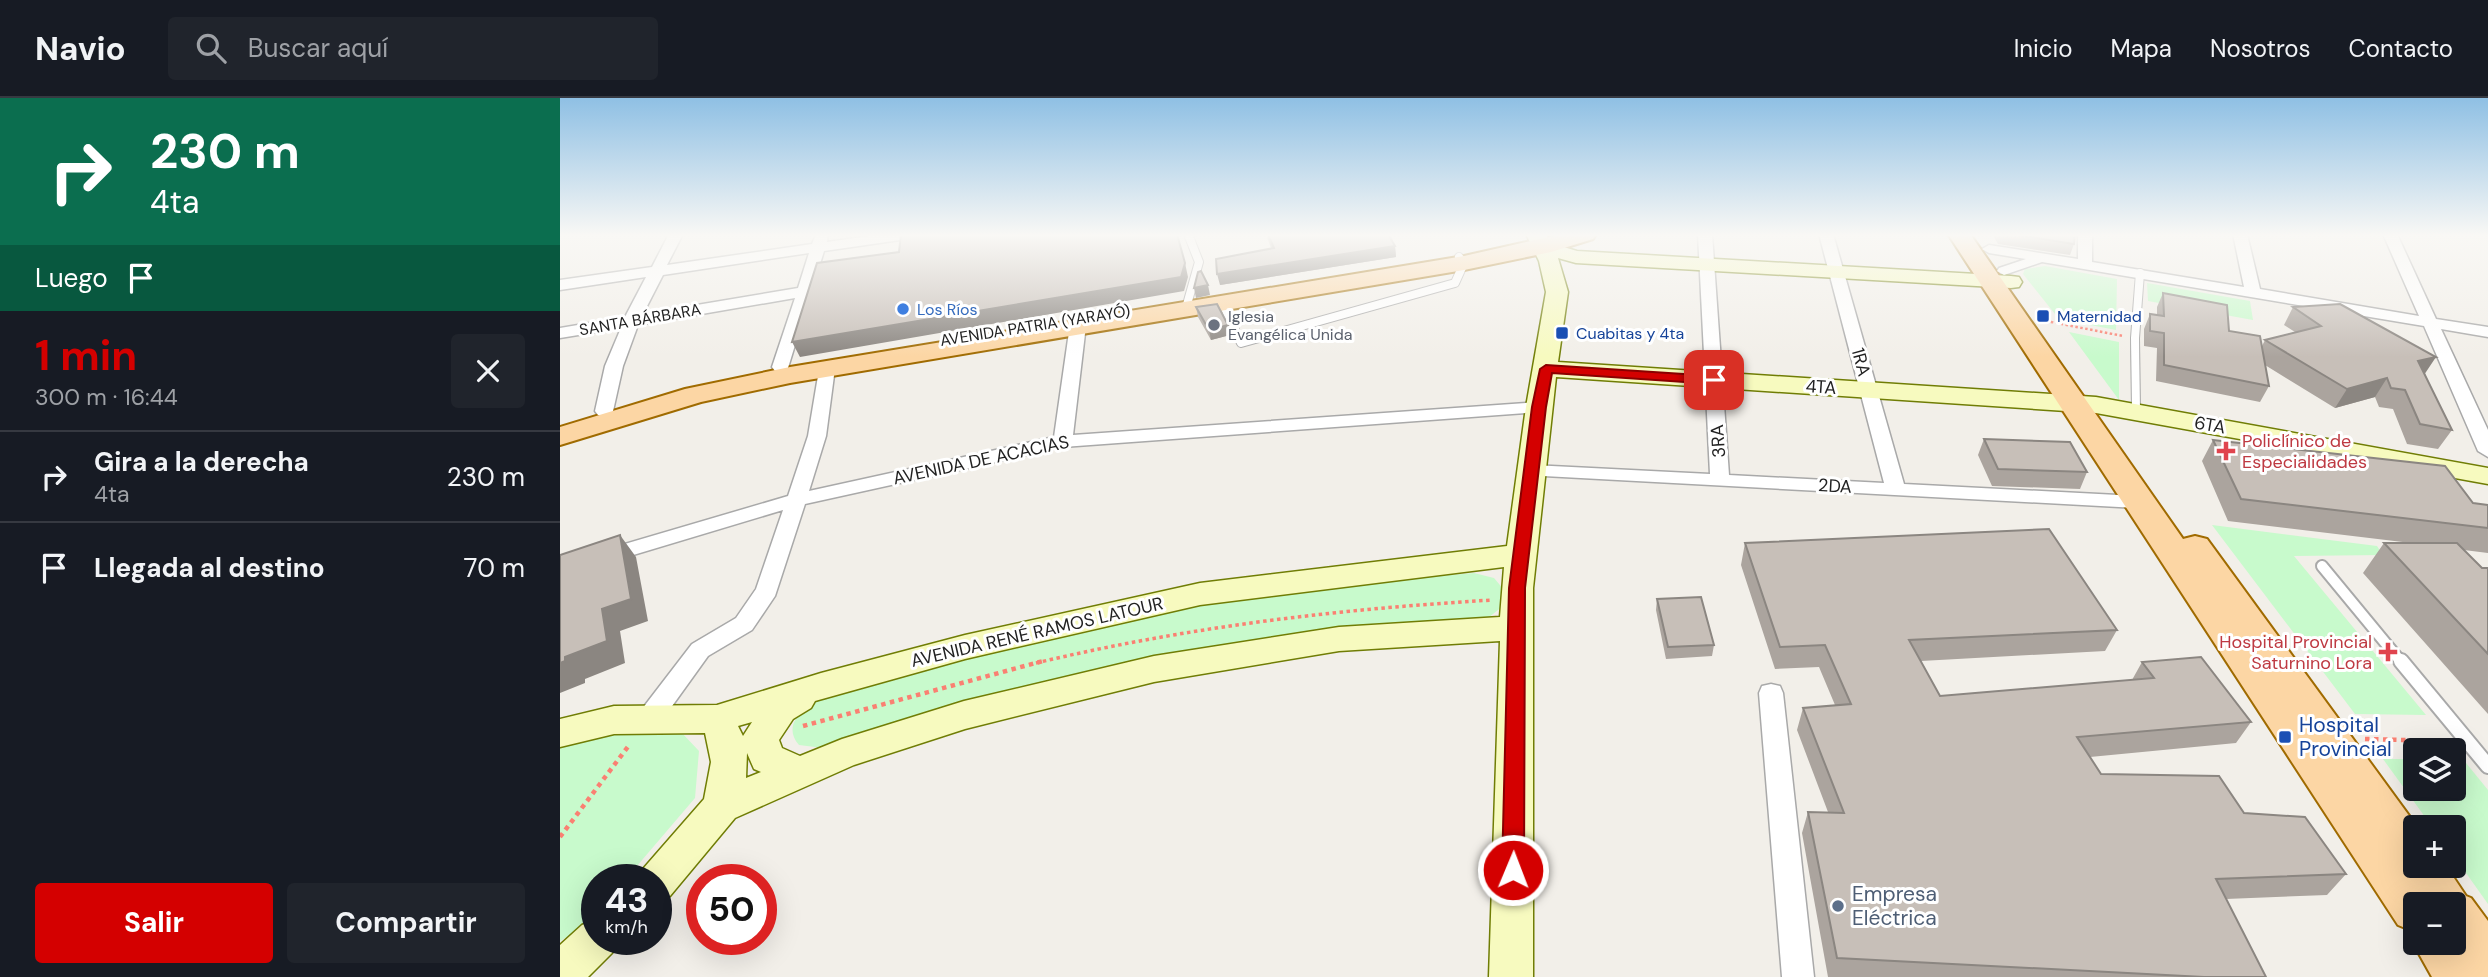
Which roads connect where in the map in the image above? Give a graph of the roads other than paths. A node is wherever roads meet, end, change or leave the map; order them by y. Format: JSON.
{"nodes":[{"id":1,"x":628,"y":275,"type":"edge"},
{"id":2,"x":654,"y":275,"type":"edge"},
{"id":3,"x":809,"y":275,"type":"edge"},
{"id":4,"x":1195,"y":275,"type":"edge"},
{"id":5,"x":1368,"y":275,"type":"edge"},
{"id":6,"x":1376,"y":275,"type":"edge"},
{"id":7,"x":1457,"y":275,"type":"edge"},
{"id":8,"x":1552,"y":275,"type":"edge"},
{"id":9,"x":1708,"y":275,"type":"edge"},
{"id":10,"x":1837,"y":275,"type":"edge"},
{"id":11,"x":1919,"y":275,"type":"edge"},
{"id":12,"x":1998,"y":275,"type":"edge"},
{"id":13,"x":2000,"y":275,"type":"edge"},
{"id":14,"x":2006,"y":275,"type":"edge"},
{"id":15,"x":2140,"y":275,"type":"edge"},
{"id":16,"x":2152,"y":275,"type":"edge"},
{"id":17,"x":2249,"y":275,"type":"edge"},
{"id":18,"x":2409,"y":275,"type":"edge"},
{"id":19,"x":2001,"y":278,"type":"junction"},
{"id":20,"x":560,"y":285,"type":"edge"},
{"id":21,"x":803,"y":292,"type":"junction"},
{"id":22,"x":2253,"y":292,"type":"junction"},
{"id":23,"x":1222,"y":302,"type":"junction"},
{"id":24,"x":1187,"y":304,"type":"junction"},
{"id":25,"x":632,"y":320,"type":"junction"},
{"id":26,"x":2430,"y":322,"type":"junction"},
{"id":27,"x":1078,"y":326,"type":"junction"},
{"id":28,"x":2488,"y":332,"type":"edge"},
{"id":29,"x":560,"y":333,"type":"edge"},
{"id":30,"x":969,"y":339,"type":"junction"},
{"id":31,"x":781,"y":367,"type":"junction"},
{"id":32,"x":826,"y":368,"type":"junction"},
{"id":33,"x":1546,"y":369,"type":"junction"},
{"id":34,"x":1714,"y":380,"type":"junction"},
{"id":35,"x":1868,"y":390,"type":"junction"},
{"id":36,"x":2084,"y":404,"type":"junction"},
{"id":37,"x":1539,"y":407,"type":"junction"},
{"id":38,"x":604,"y":411,"type":"junction"},
{"id":39,"x":2136,"y":411,"type":"junction"},
{"id":40,"x":560,"y":426,"type":"edge"},
{"id":41,"x":560,"y":436,"type":"edge"},
{"id":42,"x":1063,"y":440,"type":"junction"},
{"id":43,"x":2488,"y":451,"type":"edge"},
{"id":44,"x":1532,"y":471,"type":"junction"},
{"id":45,"x":2488,"y":476,"type":"edge"},
{"id":46,"x":1720,"y":481,"type":"junction"},
{"id":47,"x":1896,"y":490,"type":"junction"},
{"id":48,"x":795,"y":500,"type":"junction"},
{"id":49,"x":2137,"y":502,"type":"junction"},
{"id":50,"x":1520,"y":555,"type":"junction"},
{"id":51,"x":2322,"y":566,"type":"dead end"},
{"id":52,"x":560,"y":570,"type":"edge"},
{"id":53,"x":1516,"y":628,"type":"junction"},
{"id":54,"x":821,"y":686,"type":"junction"},
{"id":55,"x":1770,"y":693,"type":"dead end"},
{"id":56,"x":717,"y":719,"type":"junction"},
{"id":57,"x":648,"y":720,"type":"junction"},
{"id":58,"x":560,"y":733,"type":"edge"},
{"id":59,"x":2488,"y":766,"type":"edge"},
{"id":60,"x":800,"y":772,"type":"junction"},
{"id":61,"x":721,"y":806,"type":"junction"},
{"id":62,"x":2403,"y":843,"type":"edge"},
{"id":63,"x":672,"y":864,"type":"edge"},
{"id":64,"x":2403,"y":892,"type":"edge"},
{"id":65,"x":2466,"y":930,"type":"edge"},
{"id":66,"x":581,"y":954,"type":"edge"},
{"id":67,"x":2445,"y":955,"type":"edge"},
{"id":68,"x":2488,"y":961,"type":"edge"},
{"id":69,"x":560,"y":974,"type":"edge"},
{"id":70,"x":1511,"y":977,"type":"edge"},
{"id":71,"x":1798,"y":977,"type":"edge"},
{"id":72,"x":2460,"y":977,"type":"edge"}],
"edges":[{"from":1,"to":20,"type":"street"},
{"from":2,"to":25,"type":"street"},
{"from":3,"to":21,"type":"street"},
{"from":4,"to":24,"type":"lane"},
{"from":5,"to":24,"type":"main road","name":"AVENIDA PATRIA (YARAYÓ)"},
{"from":6,"to":23,"type":"main road","name":"AVENIDA PATRIA (YARAYÓ)"},
{"from":7,"to":23,"type":"lane"},
{"from":8,"to":33,"type":"street"},
{"from":9,"to":34,"type":"street","name":"3RA"},
{"from":10,"to":35,"type":"street","name":"1RA"},
{"from":11,"to":19,"type":"street"},
{"from":12,"to":19,"type":"main road"},
{"from":13,"to":19,"type":"main road"},
{"from":14,"to":19,"type":"street"},
{"from":15,"to":39,"type":"lane"},
{"from":16,"to":22,"type":"street"},
{"from":17,"to":22,"type":"street"},
{"from":18,"to":26,"type":"street"},
{"from":19,"to":36,"type":"main road"},
{"from":19,"to":36,"type":"main road"},
{"from":21,"to":25,"type":"street","name":"SANTA BÁRBARA"},
{"from":21,"to":31,"type":"street"},
{"from":22,"to":26,"type":"street"},
{"from":23,"to":24,"type":"main road","name":"AVENIDA PATRIA (YARAYÓ)"},
{"from":24,"to":27,"type":"main road","name":"AVENIDA PATRIA (YARAYÓ)"},
{"from":24,"to":30,"type":"main road","name":"AVENIDA PATRIA (YARAYÓ)"},
{"from":25,"to":29,"type":"street","name":"SANTA BÁRBARA"},
{"from":25,"to":38,"type":"street"},
{"from":26,"to":28,"type":"street"},
{"from":26,"to":43,"type":"street"},
{"from":27,"to":30,"type":"main road","name":"AVENIDA PATRIA (YARAYÓ)"},
{"from":27,"to":42,"type":"street"},
{"from":30,"to":31,"type":"main road","name":"AVENIDA PATRIA (YARAYÓ)"},
{"from":30,"to":32,"type":"main road","name":"AVENIDA PATRIA (YARAYÓ)"},
{"from":31,"to":38,"type":"main road","name":"AVENIDA PATRIA (YARAYÓ)"},
{"from":32,"to":41,"type":"main road","name":"AVENIDA PATRIA (YARAYÓ)"},
{"from":32,"to":48,"type":"street"},
{"from":33,"to":34,"type":"street","name":"4TA"},
{"from":33,"to":37,"type":"street"},
{"from":34,"to":35,"type":"street","name":"4TA"},
{"from":34,"to":46,"type":"street","name":"3RA"},
{"from":35,"to":36,"type":"street","name":"4TA"},
{"from":35,"to":47,"type":"street","name":"1RA"},
{"from":36,"to":39,"type":"street","name":"6TA"},
{"from":36,"to":49,"type":"main road"},
{"from":36,"to":62,"type":"main road"},
{"from":37,"to":42,"type":"street","name":"AVENIDA DE ACACIAS"},
{"from":37,"to":44,"type":"street"},
{"from":38,"to":40,"type":"main road","name":"AVENIDA PATRIA (YARAYÓ)"},
{"from":39,"to":45,"type":"street","name":"6TA"},
{"from":42,"to":48,"type":"street","name":"AVENIDA DE ACACIAS"},
{"from":44,"to":46,"type":"street","name":"2DA"},
{"from":44,"to":50,"type":"street"},
{"from":46,"to":47,"type":"street","name":"2DA"},
{"from":47,"to":49,"type":"street","name":"2DA"},
{"from":48,"to":52,"type":"street","name":"AVENIDA DE ACACIAS"},
{"from":48,"to":57,"type":"street"},
{"from":49,"to":64,"type":"main road"},
{"from":50,"to":53,"type":"street"},
{"from":50,"to":54,"type":"street","name":"AVENIDA RENÉ RAMOS LATOUR"},
{"from":51,"to":59,"type":"lane"},
{"from":53,"to":60,"type":"street"},
{"from":53,"to":70,"type":"street"},
{"from":54,"to":56,"type":"street","name":"AVENIDA RENÉ RAMOS LATOUR"},
{"from":54,"to":60,"type":"street"},
{"from":55,"to":71,"type":"street"},
{"from":56,"to":57,"type":"street","name":"AVENIDA RENÉ RAMOS LATOUR"},
{"from":56,"to":61,"type":"street"},
{"from":57,"to":58,"type":"street","name":"AVENIDA RENÉ RAMOS LATOUR"},
{"from":60,"to":61,"type":"street"},
{"from":61,"to":63,"type":"street"},
{"from":65,"to":68,"type":"main road"},
{"from":66,"to":69,"type":"street"},
{"from":67,"to":72,"type":"main road"}]}
